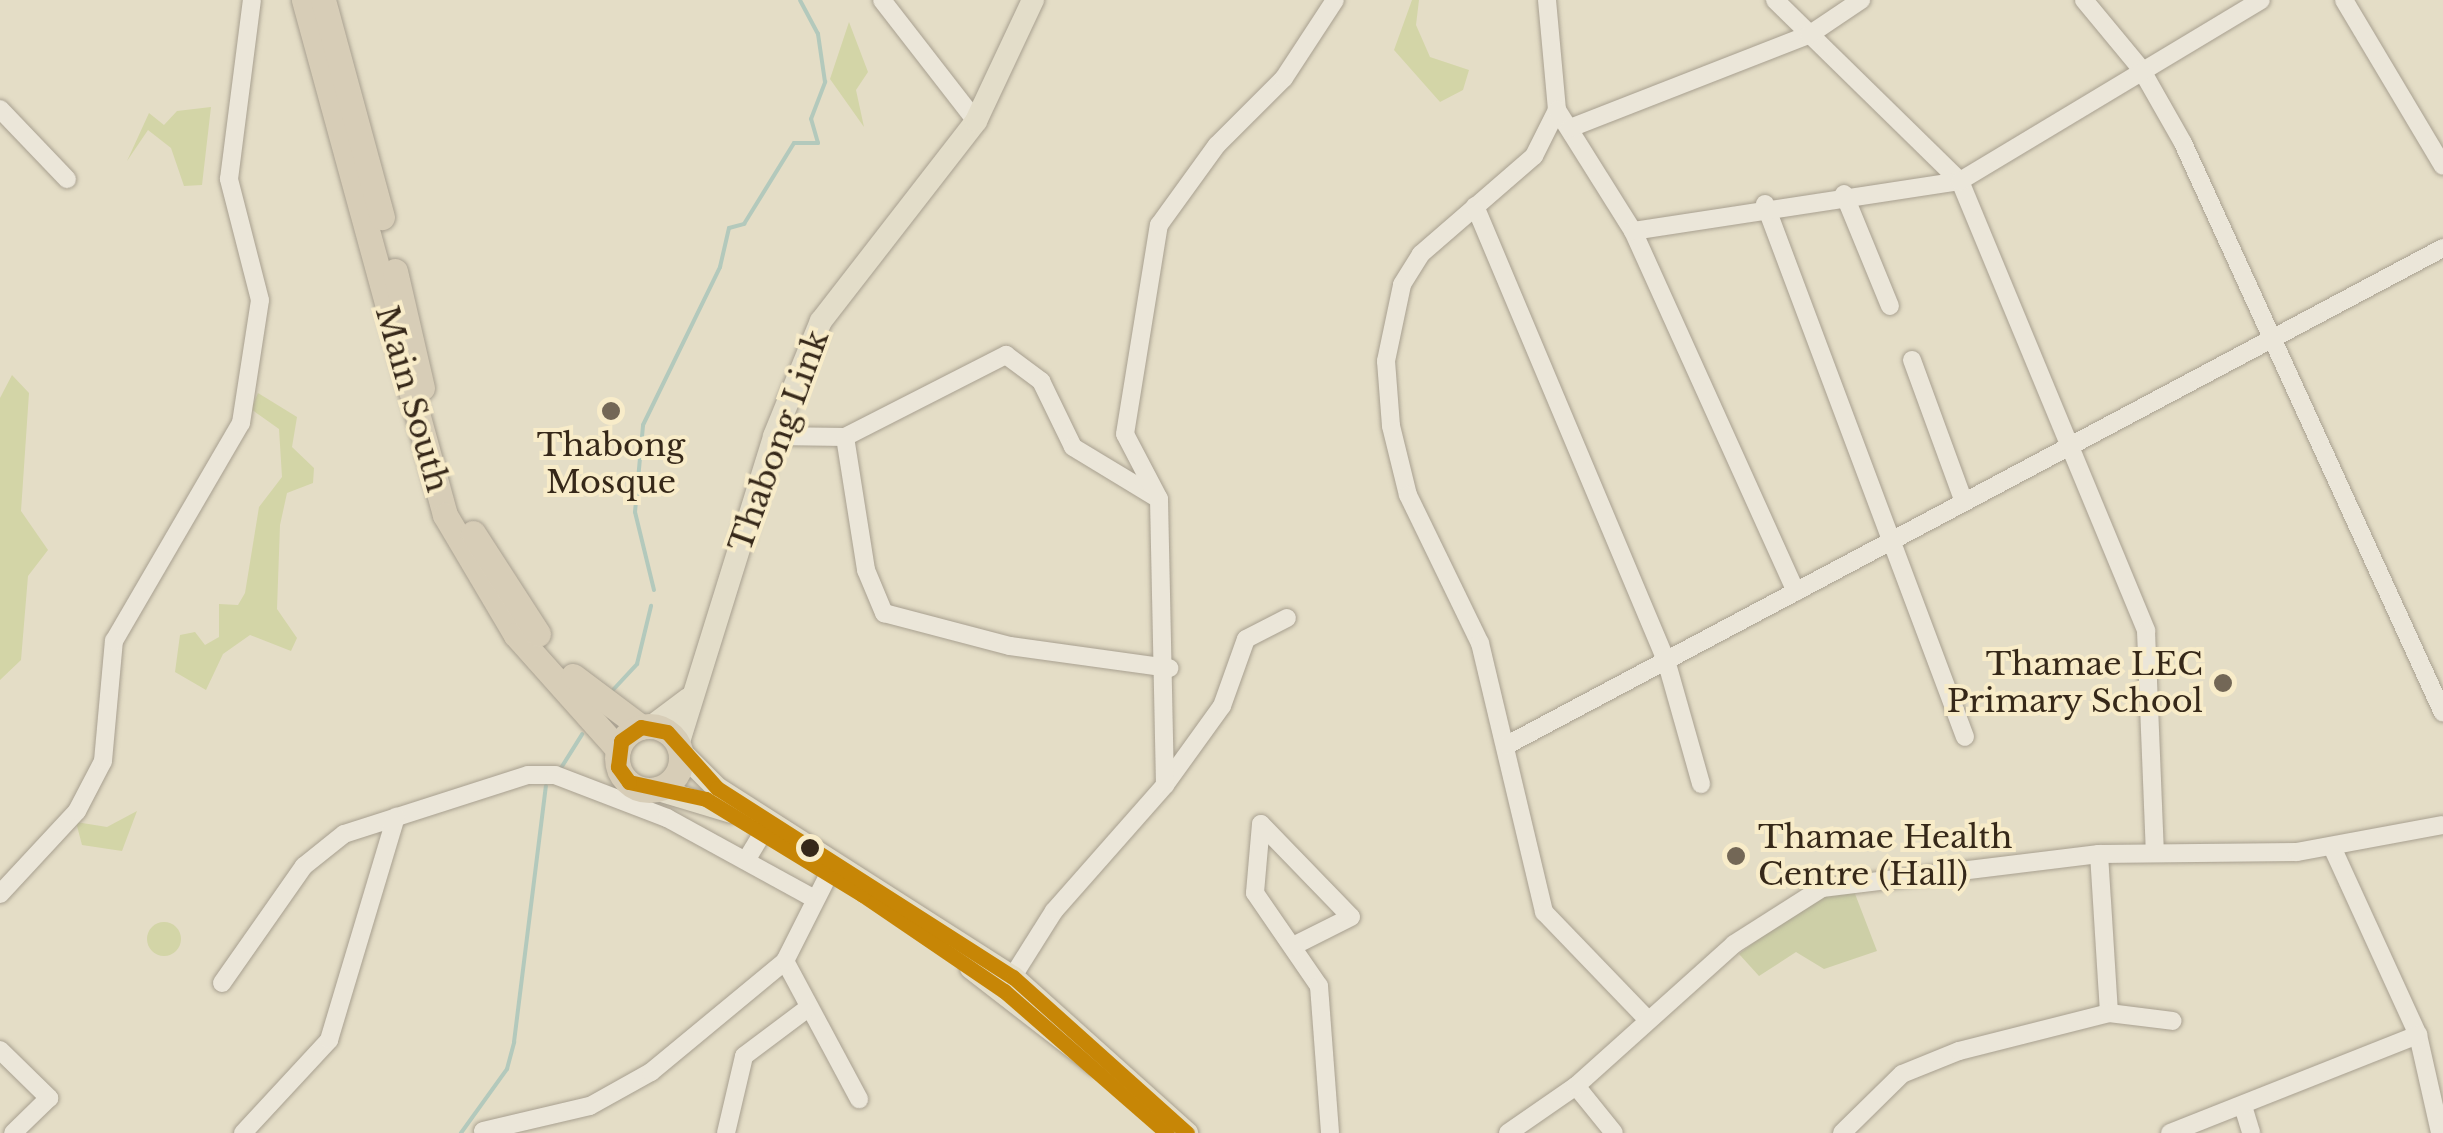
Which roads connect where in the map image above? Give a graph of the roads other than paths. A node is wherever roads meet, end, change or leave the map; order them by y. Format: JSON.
{"nodes":[{"id":1,"x":252,"y":0,"type":"edge"},
{"id":2,"x":304,"y":0,"type":"edge"},
{"id":3,"x":324,"y":0,"type":"edge"},
{"id":4,"x":882,"y":0,"type":"edge"},
{"id":5,"x":1033,"y":0,"type":"edge"},
{"id":6,"x":1334,"y":0,"type":"edge"},
{"id":7,"x":1547,"y":0,"type":"edge"},
{"id":8,"x":1774,"y":0,"type":"edge"},
{"id":9,"x":1861,"y":0,"type":"edge"},
{"id":10,"x":2084,"y":0,"type":"edge"},
{"id":11,"x":2261,"y":0,"type":"edge"},
{"id":12,"x":2344,"y":0,"type":"edge"},
{"id":13,"x":1809,"y":34,"type":"junction"},
{"id":14,"x":2141,"y":69,"type":"junction"},
{"id":15,"x":0,"y":109,"type":"edge"},
{"id":16,"x":1556,"y":110,"type":"junction"},
{"id":17,"x":976,"y":121,"type":"junction"},
{"id":18,"x":1570,"y":128,"type":"junction"},
{"id":19,"x":2443,"y":166,"type":"edge"},
{"id":20,"x":67,"y":179,"type":"dead end"},
{"id":21,"x":1960,"y":181,"type":"junction"},
{"id":22,"x":1844,"y":194,"type":"junction"},
{"id":23,"x":1765,"y":204,"type":"junction"},
{"id":24,"x":1475,"y":206,"type":"junction"},
{"id":25,"x":1633,"y":231,"type":"junction"},
{"id":26,"x":2443,"y":248,"type":"edge"},
{"id":27,"x":1890,"y":306,"type":"dead end"},
{"id":28,"x":2270,"y":336,"type":"junction"},
{"id":29,"x":1912,"y":360,"type":"dead end"},
{"id":30,"x":774,"y":436,"type":"junction"},
{"id":31,"x":845,"y":437,"type":"junction"},
{"id":32,"x":2068,"y":442,"type":"junction"},
{"id":33,"x":1160,"y":499,"type":"junction"},
{"id":34,"x":1964,"y":502,"type":"junction"},
{"id":35,"x":1895,"y":541,"type":"junction"},
{"id":36,"x":1796,"y":592,"type":"junction"},
{"id":37,"x":1287,"y":618,"type":"dead end"},
{"id":38,"x":1666,"y":660,"type":"junction"},
{"id":39,"x":1169,"y":668,"type":"junction"},
{"id":40,"x":688,"y":700,"type":"junction"},
{"id":41,"x":2443,"y":713,"type":"edge"},
{"id":42,"x":646,"y":726,"type":"junction"},
{"id":43,"x":1966,"y":736,"type":"dead end"},
{"id":44,"x":1507,"y":744,"type":"junction"},
{"id":45,"x":679,"y":748,"type":"junction"},
{"id":46,"x":618,"y":749,"type":"junction"},
{"id":47,"x":1701,"y":784,"type":"dead end"},
{"id":48,"x":1164,"y":785,"type":"junction"},
{"id":49,"x":655,"y":788,"type":"junction"},
{"id":50,"x":396,"y":817,"type":"junction"},
{"id":51,"x":2443,"y":825,"type":"edge"},
{"id":52,"x":763,"y":832,"type":"junction"},
{"id":53,"x":2332,"y":848,"type":"junction"},
{"id":54,"x":2155,"y":852,"type":"junction"},
{"id":55,"x":2099,"y":854,"type":"junction"},
{"id":56,"x":748,"y":860,"type":"junction"},
{"id":57,"x":830,"y":874,"type":"junction"},
{"id":58,"x":0,"y":894,"type":"edge"},
{"id":59,"x":813,"y":898,"type":"junction"},
{"id":60,"x":1293,"y":946,"type":"junction"},
{"id":61,"x":785,"y":960,"type":"junction"},
{"id":62,"x":222,"y":983,"type":"dead end"},
{"id":63,"x":1008,"y":984,"type":"junction"},
{"id":64,"x":804,"y":1011,"type":"junction"},
{"id":65,"x":2109,"y":1012,"type":"junction"},
{"id":66,"x":1648,"y":1020,"type":"junction"},
{"id":67,"x":2173,"y":1021,"type":"dead end"},
{"id":68,"x":2418,"y":1036,"type":"junction"},
{"id":69,"x":0,"y":1050,"type":"edge"},
{"id":70,"x":1576,"y":1086,"type":"junction"},
{"id":71,"x":2438,"y":1092,"type":"edge"},
{"id":72,"x":859,"y":1099,"type":"dead end"},
{"id":73,"x":2243,"y":1106,"type":"junction"},
{"id":74,"x":249,"y":1130,"type":"edge"},
{"id":75,"x":731,"y":1130,"type":"edge"},
{"id":76,"x":482,"y":1131,"type":"edge"},
{"id":77,"x":13,"y":1133,"type":"edge"},
{"id":78,"x":1168,"y":1133,"type":"edge"},
{"id":79,"x":1187,"y":1133,"type":"edge"},
{"id":80,"x":1330,"y":1133,"type":"edge"},
{"id":81,"x":1508,"y":1133,"type":"edge"},
{"id":82,"x":1614,"y":1133,"type":"edge"},
{"id":83,"x":1842,"y":1133,"type":"edge"},
{"id":84,"x":2170,"y":1133,"type":"edge"},
{"id":85,"x":2250,"y":1133,"type":"edge"},
{"id":86,"x":2440,"y":1133,"type":"edge"}],
"edges":[{"from":1,"to":58,"type":"street"},
{"from":2,"to":46,"type":"highway","name":"Main South"},
{"from":3,"to":42,"type":"highway","name":"Main South"},
{"from":4,"to":17,"type":"street"},
{"from":5,"to":17,"type":"main road","name":"Thabong Link"},
{"from":6,"to":33,"type":"street"},
{"from":7,"to":16,"type":"street"},
{"from":8,"to":13,"type":"street"},
{"from":9,"to":13,"type":"street"},
{"from":10,"to":14,"type":"street"},
{"from":11,"to":14,"type":"street"},
{"from":12,"to":19,"type":"street"},
{"from":13,"to":18,"type":"street"},
{"from":13,"to":21,"type":"street"},
{"from":14,"to":21,"type":"street"},
{"from":14,"to":28,"type":"street"},
{"from":15,"to":20,"type":"street"},
{"from":16,"to":18,"type":"street"},
{"from":16,"to":24,"type":"street"},
{"from":17,"to":30,"type":"main road","name":"Thabong Link"},
{"from":18,"to":25,"type":"street"},
{"from":21,"to":22,"type":"street"},
{"from":21,"to":32,"type":"street"},
{"from":22,"to":23,"type":"street"},
{"from":22,"to":27,"type":"street"},
{"from":23,"to":25,"type":"street"},
{"from":23,"to":35,"type":"street"},
{"from":24,"to":38,"type":"street"},
{"from":24,"to":44,"type":"street"},
{"from":25,"to":36,"type":"street"},
{"from":26,"to":28,"type":"street"},
{"from":28,"to":32,"type":"street"},
{"from":28,"to":41,"type":"street"},
{"from":29,"to":34,"type":"street"},
{"from":30,"to":31,"type":"street"},
{"from":30,"to":40,"type":"main road","name":"Thabong Link"},
{"from":31,"to":33,"type":"street"},
{"from":31,"to":39,"type":"street"},
{"from":32,"to":34,"type":"street"},
{"from":32,"to":54,"type":"street"},
{"from":33,"to":39,"type":"street"},
{"from":34,"to":35,"type":"street"},
{"from":35,"to":36,"type":"street"},
{"from":35,"to":43,"type":"street"},
{"from":36,"to":38,"type":"street"},
{"from":37,"to":48,"type":"street"},
{"from":38,"to":44,"type":"street"},
{"from":38,"to":47,"type":"street"},
{"from":39,"to":48,"type":"street"},
{"from":40,"to":42,"type":"main road"},
{"from":40,"to":45,"type":"main road","name":"Thabong Link"},
{"from":42,"to":45,"type":"highway","name":"Main South"},
{"from":42,"to":46,"type":"highway"},
{"from":44,"to":66,"type":"street"},
{"from":45,"to":49,"type":"highway"},
{"from":45,"to":63,"type":"main road","name":"Main South"},
{"from":46,"to":49,"type":"highway","name":"Main South"},
{"from":48,"to":63,"type":"street"},
{"from":49,"to":52,"type":"main road","name":"Main South"},
{"from":50,"to":56,"type":"street"},
{"from":50,"to":62,"type":"street"},
{"from":50,"to":74,"type":"street"},
{"from":51,"to":53,"type":"street"},
{"from":52,"to":56,"type":"street"},
{"from":52,"to":57,"type":"main road","name":"Main South"},
{"from":53,"to":54,"type":"street"},
{"from":53,"to":68,"type":"street"},
{"from":54,"to":55,"type":"street"},
{"from":55,"to":65,"type":"street"},
{"from":55,"to":66,"type":"street"},
{"from":56,"to":59,"type":"street"},
{"from":57,"to":59,"type":"street"},
{"from":57,"to":63,"type":"main road","name":"Main South"},
{"from":59,"to":61,"type":"street"},
{"from":60,"to":60,"type":"street"},
{"from":60,"to":80,"type":"street"},
{"from":61,"to":64,"type":"street"},
{"from":61,"to":76,"type":"street"},
{"from":63,"to":78,"type":"main road","name":"Main South"},
{"from":63,"to":79,"type":"main road","name":"Main South"},
{"from":64,"to":72,"type":"street"},
{"from":64,"to":75,"type":"street"},
{"from":65,"to":67,"type":"street"},
{"from":65,"to":83,"type":"street"},
{"from":66,"to":70,"type":"street"},
{"from":68,"to":71,"type":"street"},
{"from":68,"to":73,"type":"street"},
{"from":69,"to":77,"type":"street"},
{"from":70,"to":81,"type":"street"},
{"from":70,"to":82,"type":"street"},
{"from":71,"to":86,"type":"street"},
{"from":73,"to":84,"type":"street"},
{"from":73,"to":85,"type":"street"}]}
